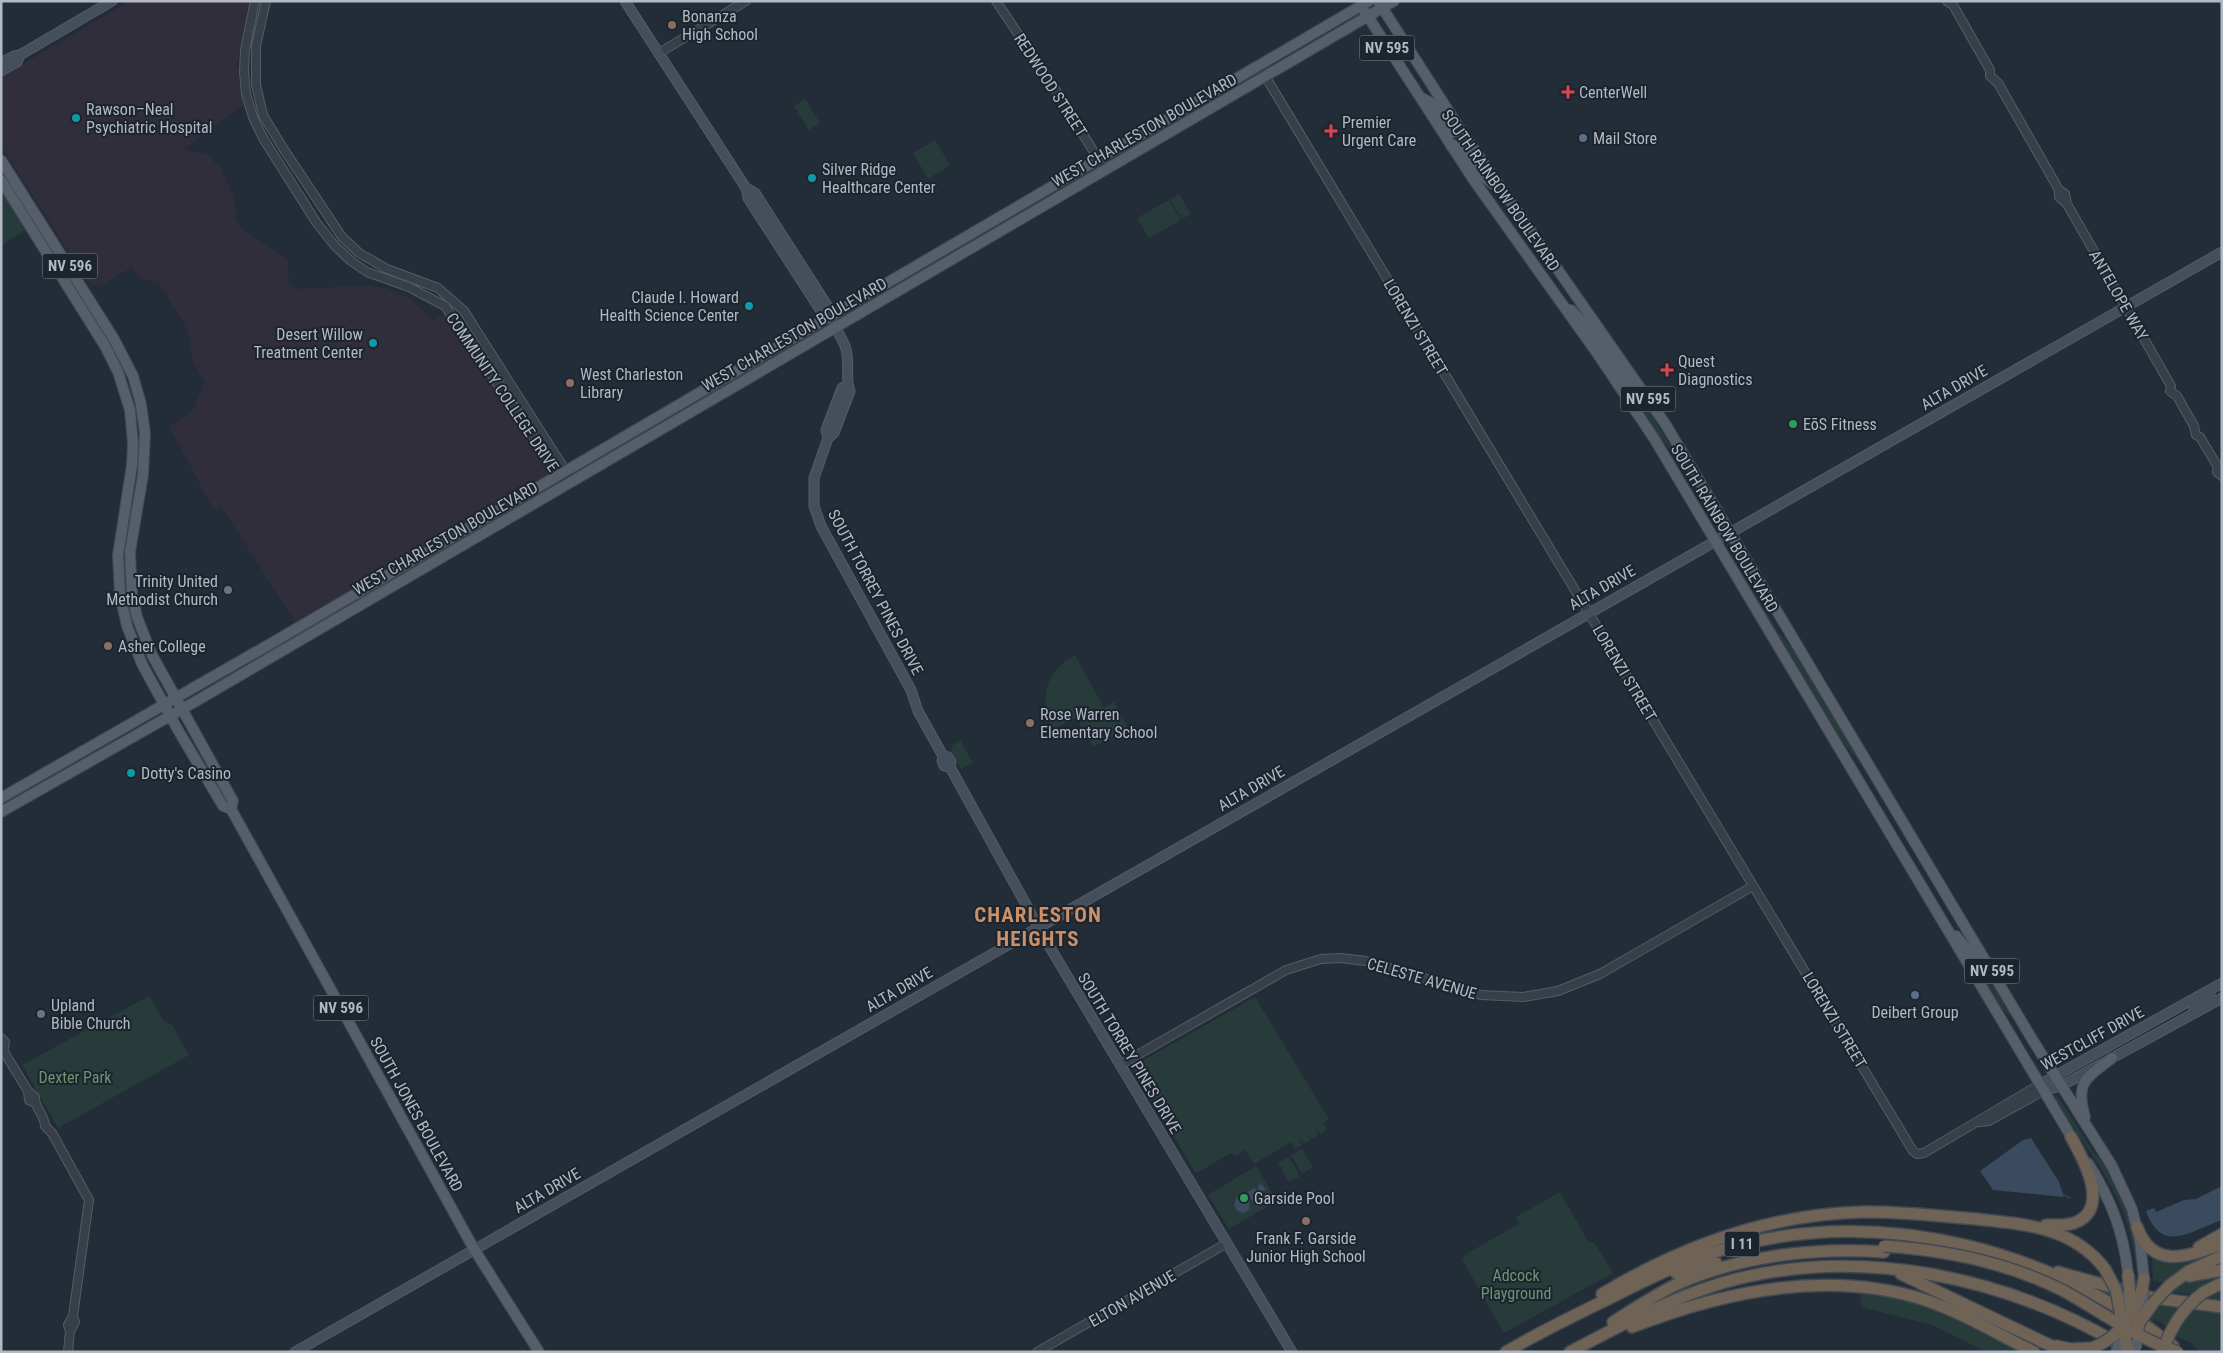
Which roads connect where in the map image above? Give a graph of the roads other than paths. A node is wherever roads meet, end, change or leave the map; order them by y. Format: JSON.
{"nodes":[{"id":1,"x":112,"y":1,"type":"edge"},
{"id":2,"x":254,"y":1,"type":"edge"},
{"id":3,"x":266,"y":1,"type":"edge"},
{"id":4,"x":625,"y":1,"type":"edge"},
{"id":5,"x":746,"y":1,"type":"edge"},
{"id":6,"x":996,"y":1,"type":"edge"},
{"id":7,"x":1394,"y":1,"type":"edge"},
{"id":8,"x":1362,"y":3,"type":"edge"},
{"id":9,"x":1951,"y":3,"type":"edge"},
{"id":10,"x":1380,"y":5,"type":"edge"},
{"id":11,"x":1367,"y":17,"type":"junction"},
{"id":12,"x":659,"y":53,"type":"junction"},
{"id":13,"x":20,"y":55,"type":"junction"},
{"id":14,"x":1,"y":63,"type":"edge"},
{"id":15,"x":1259,"y":66,"type":"junction"},
{"id":16,"x":1,"y":71,"type":"edge"},
{"id":17,"x":1265,"y":76,"type":"junction"},
{"id":18,"x":245,"y":85,"type":"junction"},
{"id":19,"x":256,"y":85,"type":"junction"},
{"id":20,"x":1418,"y":96,"type":"junction"},
{"id":21,"x":1462,"y":132,"type":"junction"},
{"id":22,"x":1451,"y":146,"type":"junction"},
{"id":23,"x":283,"y":148,"type":"junction"},
{"id":24,"x":272,"y":153,"type":"junction"},
{"id":25,"x":1099,"y":159,"type":"junction"},
{"id":26,"x":1,"y":160,"type":"edge"},
{"id":27,"x":1105,"y":170,"type":"junction"},
{"id":28,"x":1,"y":180,"type":"edge"},
{"id":29,"x":1503,"y":192,"type":"junction"},
{"id":30,"x":759,"y":207,"type":"junction"},
{"id":31,"x":771,"y":234,"type":"junction"},
{"id":32,"x":2222,"y":252,"type":"edge"},
{"id":33,"x":359,"y":253,"type":"junction"},
{"id":34,"x":935,"y":255,"type":"junction"},
{"id":35,"x":797,"y":259,"type":"junction"},
{"id":36,"x":351,"y":261,"type":"junction"},
{"id":37,"x":921,"y":277,"type":"junction"},
{"id":38,"x":1556,"y":296,"type":"junction"},
{"id":39,"x":2126,"y":307,"type":"junction"},
{"id":40,"x":830,"y":317,"type":"junction"},
{"id":41,"x":836,"y":327,"type":"junction"},
{"id":42,"x":481,"y":338,"type":"junction"},
{"id":43,"x":471,"y":344,"type":"junction"},
{"id":44,"x":133,"y":376,"type":"junction"},
{"id":45,"x":121,"y":380,"type":"junction"},
{"id":46,"x":847,"y":385,"type":"junction"},
{"id":47,"x":838,"y":398,"type":"junction"},
{"id":48,"x":1648,"y":399,"type":"junction"},
{"id":49,"x":836,"y":427,"type":"junction"},
{"id":50,"x":828,"y":438,"type":"junction"},
{"id":51,"x":2220,"y":468,"type":"edge"},
{"id":52,"x":563,"y":473,"type":"junction"},
{"id":53,"x":2222,"y":476,"type":"edge"},
{"id":54,"x":569,"y":483,"type":"junction"},
{"id":55,"x":126,"y":504,"type":"junction"},
{"id":56,"x":124,"y":516,"type":"junction"},
{"id":57,"x":134,"y":526,"type":"junction"},
{"id":58,"x":1730,"y":532,"type":"junction"},
{"id":59,"x":1716,"y":540,"type":"junction"},
{"id":60,"x":331,"y":608,"type":"junction"},
{"id":61,"x":1588,"y":613,"type":"junction"},
{"id":62,"x":312,"y":633,"type":"junction"},
{"id":63,"x":176,"y":697,"type":"junction"},
{"id":64,"x":164,"y":704,"type":"junction"},
{"id":65,"x":182,"y":709,"type":"junction"},
{"id":66,"x":170,"y":716,"type":"junction"},
{"id":67,"x":5,"y":796,"type":"edge"},
{"id":68,"x":14,"y":805,"type":"junction"},
{"id":69,"x":231,"y":809,"type":"junction"},
{"id":70,"x":1,"y":812,"type":"edge"},
{"id":71,"x":1753,"y":886,"type":"junction"},
{"id":72,"x":1945,"y":926,"type":"junction"},
{"id":73,"x":1038,"y":927,"type":"junction"},
{"id":74,"x":1986,"y":962,"type":"junction"},
{"id":75,"x":2219,"y":985,"type":"edge"},
{"id":76,"x":2222,"y":998,"type":"edge"},
{"id":77,"x":2193,"y":1014,"type":"junction"},
{"id":78,"x":2128,"y":1035,"type":"junction"},
{"id":79,"x":1,"y":1038,"type":"edge"},
{"id":80,"x":2145,"y":1041,"type":"junction"},
{"id":81,"x":2,"y":1048,"type":"edge"},
{"id":82,"x":2112,"y":1058,"type":"junction"},
{"id":83,"x":1120,"y":1064,"type":"junction"},
{"id":84,"x":2058,"y":1081,"type":"junction"},
{"id":85,"x":2041,"y":1088,"type":"junction"},
{"id":86,"x":2089,"y":1130,"type":"junction"},
{"id":87,"x":2071,"y":1137,"type":"junction"},
{"id":88,"x":1914,"y":1152,"type":"joint"},
{"id":89,"x":2027,"y":1224,"type":"junction"},
{"id":90,"x":2137,"y":1227,"type":"junction"},
{"id":91,"x":2222,"y":1234,"type":"edge"},
{"id":92,"x":1227,"y":1243,"type":"junction"},
{"id":93,"x":2222,"y":1244,"type":"edge"},
{"id":94,"x":474,"y":1249,"type":"junction"},
{"id":95,"x":1884,"y":1249,"type":"junction"},
{"id":96,"x":2222,"y":1256,"type":"edge"},
{"id":97,"x":2182,"y":1257,"type":"junction"},
{"id":98,"x":2023,"y":1264,"type":"junction"},
{"id":99,"x":1890,"y":1269,"type":"junction"},
{"id":100,"x":2222,"y":1270,"type":"edge"},
{"id":101,"x":2128,"y":1274,"type":"junction"},
{"id":102,"x":2144,"y":1278,"type":"joint"},
{"id":103,"x":2222,"y":1283,"type":"edge"},
{"id":104,"x":2170,"y":1285,"type":"junction"},
{"id":105,"x":1618,"y":1294,"type":"junction"},
{"id":106,"x":2222,"y":1307,"type":"edge"},
{"id":107,"x":2136,"y":1316,"type":"junction"},
{"id":108,"x":2129,"y":1327,"type":"junction"},
{"id":109,"x":1547,"y":1328,"type":"junction"},
{"id":110,"x":1583,"y":1345,"type":"junction"},
{"id":111,"x":2052,"y":1345,"type":"junction"},
{"id":112,"x":2132,"y":1349,"type":"edge"},
{"id":113,"x":68,"y":1352,"type":"edge"},
{"id":114,"x":295,"y":1352,"type":"edge"},
{"id":115,"x":539,"y":1352,"type":"edge"},
{"id":116,"x":1037,"y":1352,"type":"edge"},
{"id":117,"x":1292,"y":1352,"type":"edge"},
{"id":118,"x":1506,"y":1352,"type":"edge"},
{"id":119,"x":1569,"y":1352,"type":"edge"},
{"id":120,"x":2034,"y":1352,"type":"edge"},
{"id":121,"x":2064,"y":1352,"type":"edge"},
{"id":122,"x":2118,"y":1352,"type":"edge"},
{"id":123,"x":2156,"y":1352,"type":"edge"},
{"id":124,"x":2163,"y":1352,"type":"edge"},
{"id":125,"x":2178,"y":1352,"type":"edge"}],
"edges":[{"from":1,"to":13,"type":"main road"},
{"from":2,"to":18,"type":"street","name":"COMMUNITY COLLEGE DRIVE"},
{"from":3,"to":19,"type":"street","name":"COMMUNITY COLLEGE DRIVE"},
{"from":4,"to":12,"type":"main road","name":"SOUTH TORREY PINES DRIVE"},
{"from":5,"to":12,"type":"street"},
{"from":6,"to":25,"type":"street","name":"REDWOOD STREET"},
{"from":7,"to":10,"type":"main road","name":"WEST CHARLESTON BOULEVARD"},
{"from":8,"to":11,"type":"main road","name":"SOUTH RAINBOW BOULEVARD","number":"NV 595"},
{"from":8,"to":15,"type":"main road","name":"WEST CHARLESTON BOULEVARD"},
{"from":9,"to":39,"type":"street","name":"ANTELOPE WAY"},
{"from":10,"to":11,"type":"main road","name":"WEST CHARLESTON BOULEVARD"},
{"from":10,"to":21,"type":"main road","name":"SOUTH RAINBOW BOULEVARD","number":"NV 595"},
{"from":11,"to":17,"type":"main road","name":"WEST CHARLESTON BOULEVARD"},
{"from":11,"to":20,"type":"main road","name":"SOUTH RAINBOW BOULEVARD","number":"NV 595"},
{"from":12,"to":30,"type":"main road","name":"SOUTH TORREY PINES DRIVE"},
{"from":13,"to":14,"type":"main road"},
{"from":13,"to":16,"type":"main road"},
{"from":15,"to":17,"type":"street","name":"LORENZI STREET"},
{"from":15,"to":25,"type":"main road","name":"WEST CHARLESTON BOULEVARD"},
{"from":17,"to":27,"type":"main road","name":"WEST CHARLESTON BOULEVARD"},
{"from":17,"to":61,"type":"street","name":"LORENZI STREET"},
{"from":18,"to":19,"type":"street"},
{"from":18,"to":24,"type":"street","name":"COMMUNITY COLLEGE DRIVE"},
{"from":19,"to":23,"type":"street","name":"COMMUNITY COLLEGE DRIVE"},
{"from":20,"to":21,"type":"main road"},
{"from":20,"to":22,"type":"main road","name":"SOUTH RAINBOW BOULEVARD","number":"NV 595"},
{"from":21,"to":29,"type":"main road","name":"SOUTH RAINBOW BOULEVARD","number":"NV 595"},
{"from":22,"to":29,"type":"main road"},
{"from":22,"to":38,"type":"main road","name":"SOUTH RAINBOW BOULEVARD","number":"NV 595"},
{"from":23,"to":24,"type":"street"},
{"from":23,"to":33,"type":"street","name":"COMMUNITY COLLEGE DRIVE"},
{"from":24,"to":36,"type":"street","name":"COMMUNITY COLLEGE DRIVE"},
{"from":25,"to":27,"type":"street","name":"REDWOOD STREET"},
{"from":25,"to":34,"type":"main road","name":"WEST CHARLESTON BOULEVARD"},
{"from":26,"to":44,"type":"main road","name":"SOUTH JONES BOULEVARD","number":"NV 596"},
{"from":27,"to":37,"type":"main road","name":"WEST CHARLESTON BOULEVARD"},
{"from":28,"to":45,"type":"main road","name":"SOUTH JONES BOULEVARD","number":"NV 596"},
{"from":29,"to":48,"type":"main road","name":"SOUTH RAINBOW BOULEVARD","number":"NV 595"},
{"from":30,"to":31,"type":"main road","name":"SOUTH TORREY PINES DRIVE"},
{"from":30,"to":35,"type":"main road","name":"SOUTH TORREY PINES DRIVE"},
{"from":31,"to":35,"type":"main road"},
{"from":31,"to":40,"type":"main road","name":"SOUTH TORREY PINES DRIVE"},
{"from":32,"to":39,"type":"main road","name":"ALTA DRIVE"},
{"from":33,"to":36,"type":"street"},
{"from":33,"to":42,"type":"street","name":"COMMUNITY COLLEGE DRIVE"},
{"from":34,"to":37,"type":"main road"},
{"from":34,"to":40,"type":"main road","name":"WEST CHARLESTON BOULEVARD"},
{"from":35,"to":40,"type":"main road","name":"SOUTH TORREY PINES DRIVE"},
{"from":36,"to":43,"type":"street","name":"COMMUNITY COLLEGE DRIVE"},
{"from":37,"to":41,"type":"main road","name":"WEST CHARLESTON BOULEVARD"},
{"from":38,"to":48,"type":"main road"},
{"from":38,"to":59,"type":"main road","name":"SOUTH RAINBOW BOULEVARD","number":"NV 595"},
{"from":39,"to":51,"type":"street","name":"ANTELOPE WAY"},
{"from":39,"to":58,"type":"main road","name":"ALTA DRIVE"},
{"from":40,"to":41,"type":"main road","name":"SOUTH TORREY PINES DRIVE"},
{"from":40,"to":52,"type":"main road","name":"WEST CHARLESTON BOULEVARD"},
{"from":41,"to":46,"type":"main road","name":"SOUTH TORREY PINES DRIVE"},
{"from":41,"to":54,"type":"main road","name":"WEST CHARLESTON BOULEVARD"},
{"from":42,"to":43,"type":"street"},
{"from":42,"to":52,"type":"street","name":"COMMUNITY COLLEGE DRIVE"},
{"from":43,"to":52,"type":"street","name":"COMMUNITY COLLEGE DRIVE"},
{"from":44,"to":45,"type":"main road"},
{"from":44,"to":57,"type":"main road","name":"SOUTH JONES BOULEVARD","number":"NV 596"},
{"from":45,"to":55,"type":"main road","name":"SOUTH JONES BOULEVARD","number":"NV 596"},
{"from":46,"to":47,"type":"main road","name":"SOUTH TORREY PINES DRIVE"},
{"from":46,"to":49,"type":"main road","name":"SOUTH TORREY PINES DRIVE"},
{"from":47,"to":49,"type":"main road"},
{"from":47,"to":50,"type":"main road","name":"SOUTH TORREY PINES DRIVE"},
{"from":48,"to":58,"type":"main road","name":"SOUTH RAINBOW BOULEVARD","number":"NV 595"},
{"from":49,"to":50,"type":"main road","name":"SOUTH TORREY PINES DRIVE"},
{"from":50,"to":73,"type":"main road","name":"SOUTH TORREY PINES DRIVE"},
{"from":51,"to":53,"type":"street","name":"ANTELOPE WAY"},
{"from":52,"to":54,"type":"street","name":"COMMUNITY COLLEGE DRIVE"},
{"from":52,"to":60,"type":"main road","name":"WEST CHARLESTON BOULEVARD"},
{"from":54,"to":62,"type":"main road","name":"WEST CHARLESTON BOULEVARD"},
{"from":55,"to":56,"type":"main road","name":"SOUTH JONES BOULEVARD","number":"NV 596"},
{"from":55,"to":57,"type":"main road"},
{"from":56,"to":57,"type":"main road"},
{"from":56,"to":64,"type":"main road","name":"SOUTH JONES BOULEVARD","number":"NV 596"},
{"from":57,"to":63,"type":"main road","name":"SOUTH JONES BOULEVARD","number":"NV 596"},
{"from":58,"to":59,"type":"main road","name":"ALTA DRIVE"},
{"from":58,"to":74,"type":"main road","name":"SOUTH RAINBOW BOULEVARD","number":"NV 595"},
{"from":59,"to":61,"type":"main road","name":"ALTA DRIVE"},
{"from":59,"to":72,"type":"main road","name":"SOUTH RAINBOW BOULEVARD","number":"NV 595"},
{"from":60,"to":62,"type":"main road"},
{"from":60,"to":63,"type":"main road","name":"WEST CHARLESTON BOULEVARD"},
{"from":61,"to":71,"type":"street","name":"LORENZI STREET"},
{"from":61,"to":73,"type":"main road","name":"ALTA DRIVE"},
{"from":62,"to":65,"type":"main road","name":"WEST CHARLESTON BOULEVARD"},
{"from":63,"to":64,"type":"main road","name":"WEST CHARLESTON BOULEVARD"},
{"from":63,"to":65,"type":"main road","name":"SOUTH JONES BOULEVARD","number":"NV 596"},
{"from":64,"to":66,"type":"main road","name":"SOUTH JONES BOULEVARD","number":"NV 596"},
{"from":64,"to":67,"type":"main road","name":"WEST CHARLESTON BOULEVARD"},
{"from":65,"to":66,"type":"main road","name":"WEST CHARLESTON BOULEVARD"},
{"from":65,"to":69,"type":"main road","name":"SOUTH JONES BOULEVARD","number":"NV 596"},
{"from":66,"to":68,"type":"main road","name":"WEST CHARLESTON BOULEVARD"},
{"from":66,"to":69,"type":"main road","name":"SOUTH JONES BOULEVARD","number":"NV 596"},
{"from":67,"to":68,"type":"main road"},
{"from":68,"to":70,"type":"main road","name":"WEST CHARLESTON BOULEVARD"},
{"from":69,"to":94,"type":"main road","name":"SOUTH JONES BOULEVARD","number":"NV 596"},
{"from":71,"to":83,"type":"street","name":"CELESTE AVENUE"},
{"from":71,"to":88,"type":"street","name":"LORENZI STREET"},
{"from":72,"to":74,"type":"main road"},
{"from":72,"to":85,"type":"main road","name":"SOUTH RAINBOW BOULEVARD","number":"NV 595"},
{"from":73,"to":83,"type":"main road","name":"SOUTH TORREY PINES DRIVE"},
{"from":73,"to":94,"type":"main road","name":"ALTA DRIVE"},
{"from":74,"to":84,"type":"main road","name":"SOUTH RAINBOW BOULEVARD","number":"NV 595"},
{"from":75,"to":77,"type":"main road"},
{"from":75,"to":78,"type":"main road","name":"WESTCLIFF DRIVE"},
{"from":76,"to":77,"type":"main road","name":"WESTCLIFF DRIVE"},
{"from":77,"to":80,"type":"main road","name":"WESTCLIFF DRIVE"},
{"from":78,"to":80,"type":"main road"},
{"from":78,"to":84,"type":"main road","name":"WESTCLIFF DRIVE"},
{"from":79,"to":81,"type":"street"},
{"from":80,"to":82,"type":"main road","name":"WESTCLIFF DRIVE"},
{"from":81,"to":113,"type":"street"},
{"from":82,"to":84,"type":"main road","name":"WESTCLIFF DRIVE"},
{"from":82,"to":86,"type":"main road"},
{"from":83,"to":92,"type":"main road","name":"SOUTH TORREY PINES DRIVE"},
{"from":84,"to":85,"type":"main road","name":"WESTCLIFF DRIVE"},
{"from":84,"to":86,"type":"main road","number":"NV 595"},
{"from":85,"to":87,"type":"main road","number":"NV 595"},
{"from":85,"to":88,"type":"street","name":"WESTCLIFF DRIVE"},
{"from":86,"to":90,"type":"main road","number":"NV 595"},
{"from":87,"to":89,"type":"highway"},
{"from":87,"to":101,"type":"main road","number":"NV 595"},
{"from":89,"to":108,"type":"highway","bridge":true},
{"from":89,"to":109,"type":"highway"},
{"from":90,"to":97,"type":"highway"},
{"from":90,"to":102,"type":"main road","number":"NV 595"},
{"from":91,"to":97,"type":"highway"},
{"from":92,"to":116,"type":"street","name":"ELTON AVENUE"},
{"from":92,"to":117,"type":"main road","name":"SOUTH TORREY PINES DRIVE"},
{"from":93,"to":97,"type":"highway"},
{"from":94,"to":114,"type":"main road","name":"ALTA DRIVE"},
{"from":94,"to":115,"type":"main road","name":"SOUTH JONES BOULEVARD","number":"NV 596"},
{"from":95,"to":105,"type":"highway"},
{"from":95,"to":119,"type":"highway"},
{"from":95,"to":123,"type":"highway","bridge":true},
{"from":95,"to":125,"type":"highway","bridge":true},
{"from":96,"to":104,"type":"highway"},
{"from":98,"to":105,"type":"highway","number":"I 11"},
{"from":98,"to":106,"type":"highway"},
{"from":98,"to":125,"type":"highway","number":"I 11"},
{"from":99,"to":110,"type":"highway","number":"I 11"},
{"from":99,"to":111,"type":"highway"},
{"from":99,"to":112,"type":"highway","number":"I 11"},
{"from":100,"to":104,"type":"highway"},
{"from":101,"to":107,"type":"highway","bridge":true},
{"from":101,"to":108,"type":"main road","number":"NV 595","bridge":true},
{"from":102,"to":107,"type":"highway","bridge":true},
{"from":103,"to":124,"type":"highway","bridge":true},
{"from":104,"to":107,"type":"highway","bridge":true},
{"from":105,"to":109,"type":"highway","number":"I 11"},
{"from":107,"to":108,"type":"highway","bridge":true},
{"from":107,"to":112,"type":"main road","bridge":true},
{"from":108,"to":111,"type":"highway","bridge":true},
{"from":108,"to":112,"type":"highway","bridge":true},
{"from":108,"to":122,"type":"main road","number":"NV 595","bridge":true},
{"from":109,"to":118,"type":"highway","number":"I 11"},
{"from":110,"to":119,"type":"highway","number":"I 11"},
{"from":110,"to":120,"type":"highway"},
{"from":111,"to":121,"type":"highway"},
{"from":112,"to":122,"type":"highway","bridge":true}]}
